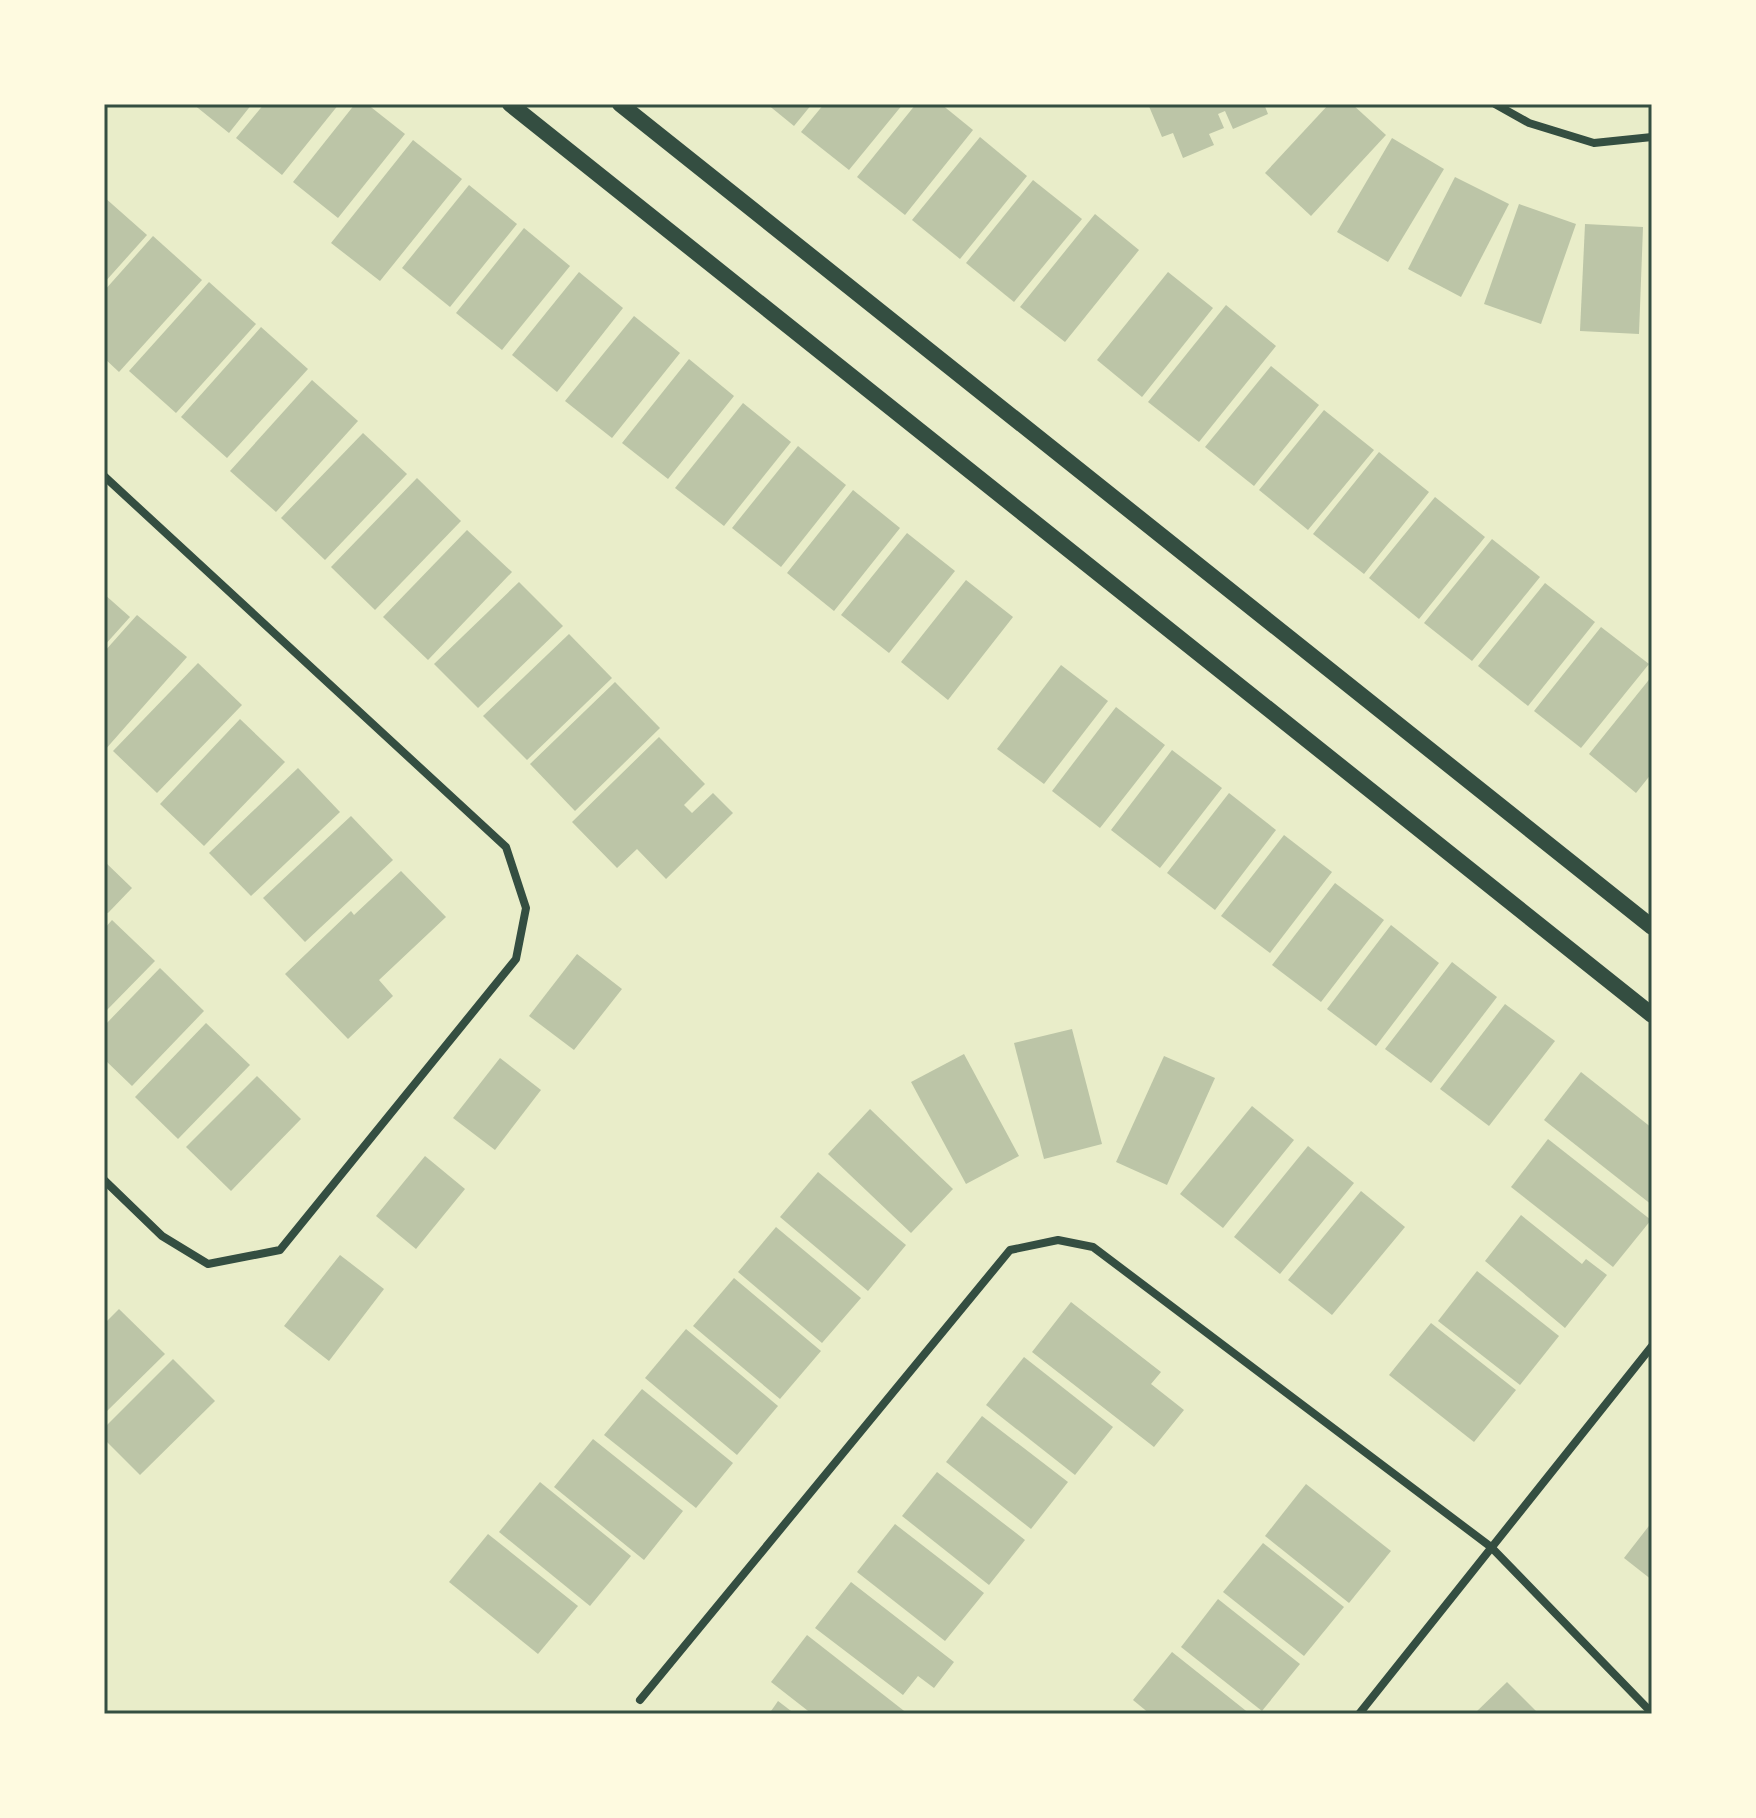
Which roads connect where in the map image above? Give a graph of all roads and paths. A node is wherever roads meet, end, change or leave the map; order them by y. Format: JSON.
{"nodes":[{"id":1,"x":510,"y":104,"type":"edge"},
{"id":2,"x":620,"y":104,"type":"edge"},
{"id":3,"x":1495,"y":104,"type":"edge"},
{"id":4,"x":1652,"y":137,"type":"edge"},
{"id":5,"x":104,"y":476,"type":"edge"},
{"id":6,"x":1652,"y":927,"type":"edge"},
{"id":7,"x":1652,"y":1015,"type":"edge"},
{"id":8,"x":104,"y":1180,"type":"edge"},
{"id":9,"x":1652,"y":1346,"type":"edge"},
{"id":10,"x":1491,"y":1547,"type":"junction"},
{"id":11,"x":640,"y":1700,"type":"dead end"},
{"id":12,"x":1652,"y":1713,"type":"edge"},
{"id":13,"x":1359,"y":1714,"type":"edge"}],
"edges":[{"from":1,"to":7,"type":"main road"},
{"from":2,"to":6,"type":"main road"},
{"from":3,"to":4,"type":"street"},
{"from":5,"to":8,"type":"street"},
{"from":9,"to":10,"type":"street"},
{"from":10,"to":11,"type":"street"},
{"from":10,"to":12,"type":"street"},
{"from":10,"to":13,"type":"street"}]}
